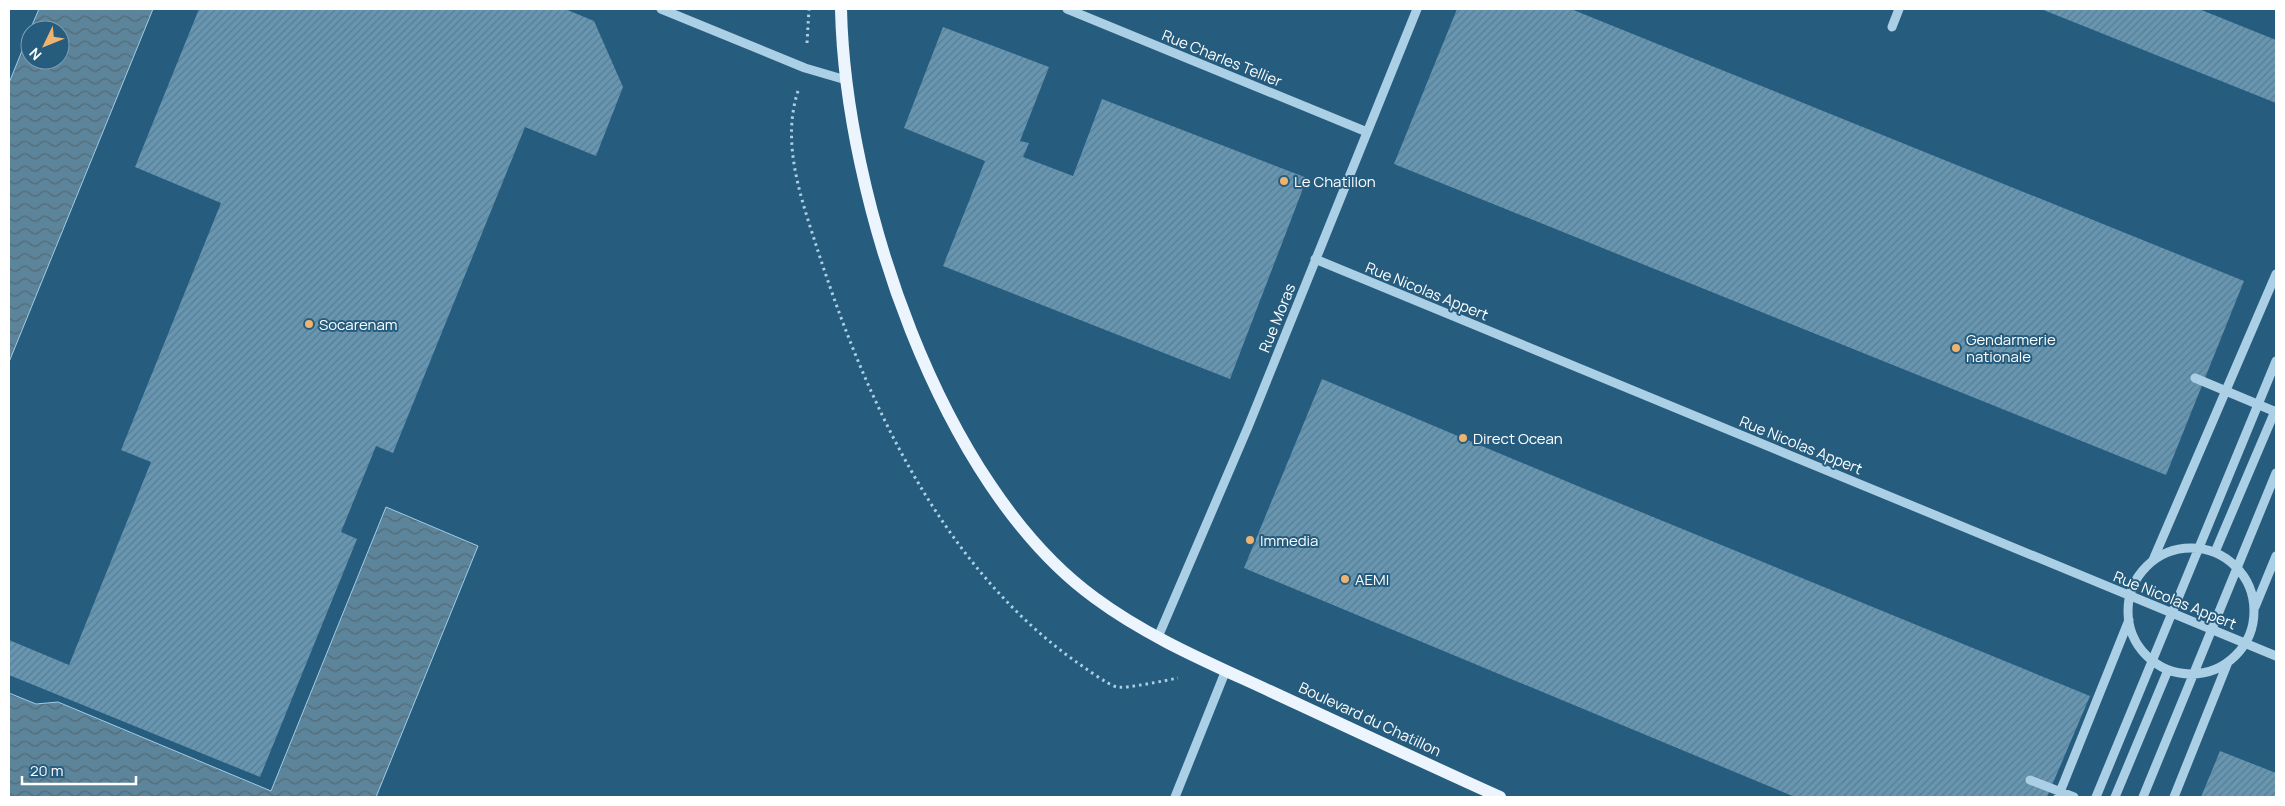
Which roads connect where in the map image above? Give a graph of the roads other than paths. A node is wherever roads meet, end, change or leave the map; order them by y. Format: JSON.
{"nodes":[{"id":1,"x":661,"y":9,"type":"edge"},
{"id":2,"x":841,"y":9,"type":"edge"},
{"id":3,"x":1067,"y":9,"type":"edge"},
{"id":4,"x":1417,"y":9,"type":"edge"},
{"id":5,"x":1899,"y":9,"type":"edge"},
{"id":6,"x":1892,"y":27,"type":"dead end"},
{"id":7,"x":846,"y":80,"type":"junction"},
{"id":8,"x":1367,"y":132,"type":"junction"},
{"id":9,"x":1316,"y":260,"type":"junction"},
{"id":10,"x":2276,"y":274,"type":"edge"},
{"id":11,"x":2276,"y":361,"type":"edge"},
{"id":12,"x":2195,"y":378,"type":"dead end"},
{"id":13,"x":2275,"y":411,"type":"edge"},
{"id":14,"x":2276,"y":473,"type":"edge"},
{"id":15,"x":2215,"y":552,"type":"junction"},
{"id":16,"x":2276,"y":556,"type":"edge"},
{"id":17,"x":2152,"y":561,"type":"junction"},
{"id":18,"x":2254,"y":607,"type":"junction"},
{"id":19,"x":2172,"y":613,"type":"junction"},
{"id":20,"x":2129,"y":620,"type":"junction"},
{"id":21,"x":2212,"y":630,"type":"junction"},
{"id":22,"x":1158,"y":637,"type":"junction"},
{"id":23,"x":2276,"y":656,"type":"edge"},
{"id":24,"x":2228,"y":662,"type":"junction"},
{"id":25,"x":1226,"y":670,"type":"junction"},
{"id":26,"x":2168,"y":670,"type":"junction"},
{"id":27,"x":2030,"y":780,"type":"dead end"},
{"id":28,"x":1175,"y":797,"type":"edge"},
{"id":29,"x":1500,"y":797,"type":"edge"},
{"id":30,"x":2058,"y":797,"type":"edge"},
{"id":31,"x":2074,"y":797,"type":"edge"},
{"id":32,"x":2096,"y":797,"type":"edge"},
{"id":33,"x":2115,"y":797,"type":"edge"},
{"id":34,"x":2142,"y":797,"type":"edge"},
{"id":35,"x":2174,"y":797,"type":"edge"}],
"edges":[{"from":1,"to":7,"type":"lane"},
{"from":2,"to":7,"type":"main road","name":"Boulevard du Chatillon"},
{"from":3,"to":8,"type":"lane","name":"Rue Charles Tellier"},
{"from":4,"to":8,"type":"lane","name":"Rue Moras"},
{"from":5,"to":6,"type":"lane"},
{"from":7,"to":22,"type":"main road","name":"Boulevard du Chatillon"},
{"from":8,"to":9,"type":"lane","name":"Rue Moras"},
{"from":9,"to":19,"type":"lane","name":"Rue Nicolas Appert"},
{"from":9,"to":22,"type":"lane","name":"Rue Moras"},
{"from":10,"to":17,"type":"lane"},
{"from":11,"to":19,"type":"lane"},
{"from":12,"to":13,"type":"lane"},
{"from":13,"to":15,"type":"lane"},
{"from":14,"to":21,"type":"lane"},
{"from":15,"to":17,"type":"lane"},
{"from":15,"to":18,"type":"lane"},
{"from":16,"to":18,"type":"lane"},
{"from":17,"to":20,"type":"lane"},
{"from":18,"to":24,"type":"lane"},
{"from":19,"to":21,"type":"lane","name":"Rue Nicolas Appert"},
{"from":19,"to":32,"type":"lane"},
{"from":20,"to":26,"type":"lane"},
{"from":20,"to":30,"type":"lane"},
{"from":21,"to":23,"type":"lane","name":"Rue Nicolas Appert"},
{"from":21,"to":34,"type":"lane"},
{"from":22,"to":25,"type":"main road","name":"Boulevard du Chatillon"},
{"from":24,"to":26,"type":"lane"},
{"from":24,"to":35,"type":"lane"},
{"from":25,"to":28,"type":"lane"},
{"from":25,"to":29,"type":"main road","name":"Boulevard du Chatillon"},
{"from":26,"to":33,"type":"lane"},
{"from":27,"to":31,"type":"lane"}]}
